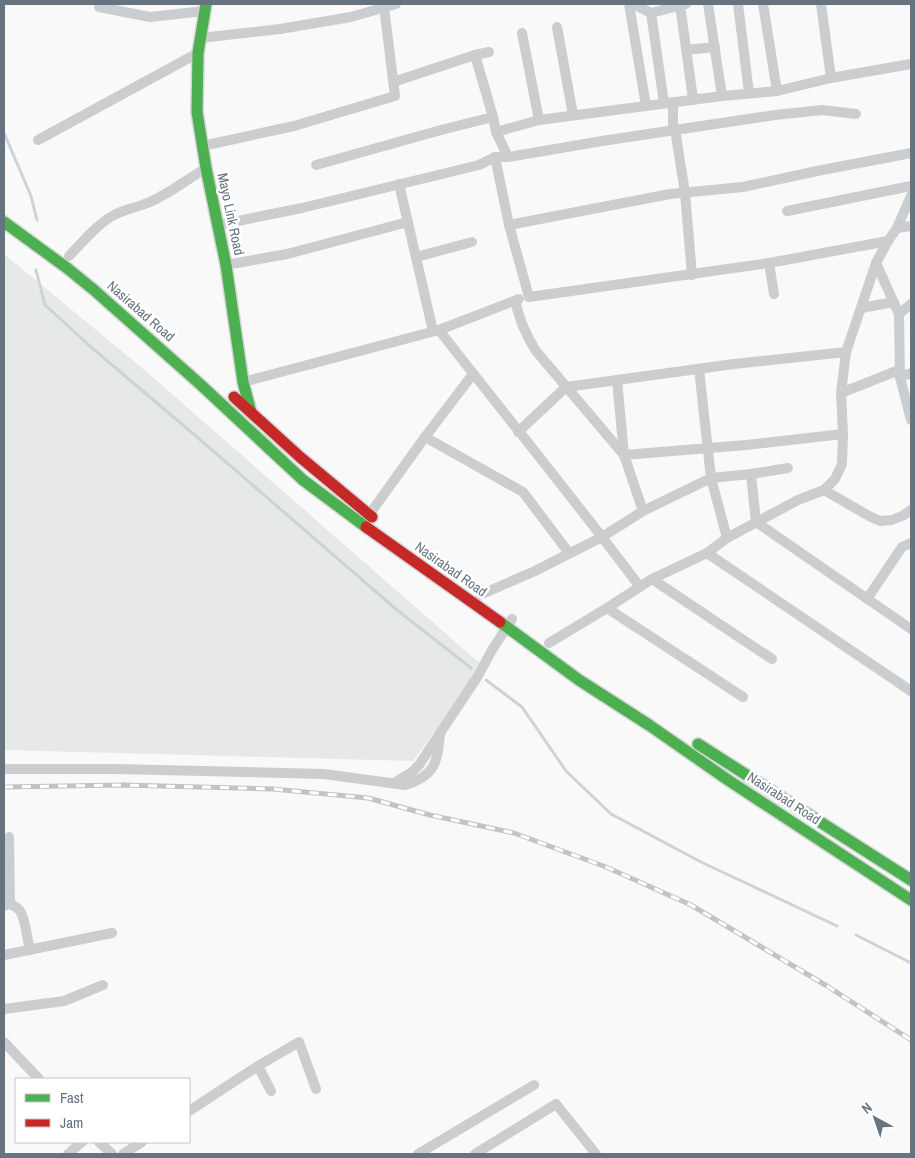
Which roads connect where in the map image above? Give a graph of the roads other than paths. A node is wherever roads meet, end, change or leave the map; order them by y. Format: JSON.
{"nodes":[{"id":1,"x":396,"y":4,"type":"edge"},
{"id":2,"x":629,"y":4,"type":"edge"},
{"id":3,"x":639,"y":4,"type":"edge"},
{"id":4,"x":708,"y":4,"type":"edge"},
{"id":5,"x":738,"y":4,"type":"edge"},
{"id":6,"x":763,"y":4,"type":"edge"},
{"id":7,"x":821,"y":4,"type":"edge"},
{"id":8,"x":683,"y":5,"type":"edge"},
{"id":9,"x":100,"y":7,"type":"dead end"},
{"id":10,"x":205,"y":7,"type":"edge"},
{"id":11,"x":378,"y":7,"type":"edge"},
{"id":12,"x":651,"y":12,"type":"junction"},
{"id":13,"x":557,"y":28,"type":"dead end"},
{"id":14,"x":522,"y":33,"type":"dead end"},
{"id":15,"x":200,"y":38,"type":"junction"},
{"id":16,"x":715,"y":47,"type":"junction"},
{"id":17,"x":686,"y":50,"type":"junction"},
{"id":18,"x":489,"y":52,"type":"dead end"},
{"id":19,"x":198,"y":53,"type":"junction"},
{"id":20,"x":475,"y":56,"type":"junction"},
{"id":21,"x":911,"y":64,"type":"edge"},
{"id":22,"x":831,"y":78,"type":"junction"},
{"id":23,"x":393,"y":82,"type":"junction"},
{"id":24,"x":777,"y":91,"type":"junction"},
{"id":25,"x":749,"y":93,"type":"junction"},
{"id":26,"x":722,"y":96,"type":"junction"},
{"id":27,"x":693,"y":100,"type":"junction"},
{"id":28,"x":668,"y":103,"type":"junction"},
{"id":29,"x":646,"y":106,"type":"junction"},
{"id":30,"x":856,"y":114,"type":"dead end"},
{"id":31,"x":574,"y":115,"type":"junction"},
{"id":32,"x":493,"y":117,"type":"junction"},
{"id":33,"x":539,"y":120,"type":"junction"},
{"id":34,"x":674,"y":129,"type":"junction"},
{"id":35,"x":496,"y":132,"type":"junction"},
{"id":36,"x":38,"y":140,"type":"dead end"},
{"id":37,"x":202,"y":146,"type":"junction"},
{"id":38,"x":911,"y":153,"type":"edge"},
{"id":39,"x":495,"y":157,"type":"junction"},
{"id":40,"x":508,"y":157,"type":"junction"},
{"id":41,"x":316,"y":165,"type":"dead end"},
{"id":42,"x":206,"y":168,"type":"junction"},
{"id":43,"x":399,"y":184,"type":"junction"},
{"id":44,"x":911,"y":186,"type":"edge"},
{"id":45,"x":685,"y":193,"type":"junction"},
{"id":46,"x":911,"y":196,"type":"edge"},
{"id":47,"x":4,"y":211,"type":"edge"},
{"id":48,"x":787,"y":211,"type":"dead end"},
{"id":49,"x":4,"y":222,"type":"edge"},
{"id":50,"x":408,"y":222,"type":"junction"},
{"id":51,"x":218,"y":226,"type":"junction"},
{"id":52,"x":509,"y":226,"type":"junction"},
{"id":53,"x":911,"y":226,"type":"edge"},
{"id":54,"x":897,"y":228,"type":"junction"},
{"id":55,"x":888,"y":241,"type":"junction"},
{"id":56,"x":472,"y":242,"type":"dead end"},
{"id":57,"x":69,"y":256,"type":"junction"},
{"id":58,"x":416,"y":257,"type":"junction"},
{"id":59,"x":769,"y":263,"type":"junction"},
{"id":60,"x":876,"y":263,"type":"junction"},
{"id":61,"x":226,"y":265,"type":"junction"},
{"id":62,"x":692,"y":275,"type":"junction"},
{"id":63,"x":774,"y":294,"type":"dead end"},
{"id":64,"x":529,"y":297,"type":"junction"},
{"id":65,"x":514,"y":300,"type":"junction"},
{"id":66,"x":894,"y":302,"type":"junction"},
{"id":67,"x":911,"y":304,"type":"edge"},
{"id":68,"x":129,"y":306,"type":"dead end"},
{"id":69,"x":861,"y":308,"type":"junction"},
{"id":70,"x":899,"y":314,"type":"junction"},
{"id":71,"x":436,"y":331,"type":"junction"},
{"id":72,"x":846,"y":352,"type":"junction"},
{"id":73,"x":699,"y":369,"type":"junction"},
{"id":74,"x":900,"y":373,"type":"junction"},
{"id":75,"x":911,"y":373,"type":"edge"},
{"id":76,"x":473,"y":374,"type":"junction"},
{"id":77,"x":617,"y":380,"type":"junction"},
{"id":78,"x":243,"y":382,"type":"junction"},
{"id":79,"x":222,"y":387,"type":"dead end"},
{"id":80,"x":566,"y":388,"type":"junction"},
{"id":81,"x":841,"y":393,"type":"junction"},
{"id":82,"x":251,"y":414,"type":"junction"},
{"id":83,"x":911,"y":420,"type":"edge"},
{"id":84,"x":249,"y":430,"type":"junction"},
{"id":85,"x":518,"y":432,"type":"junction"},
{"id":86,"x":843,"y":434,"type":"junction"},
{"id":87,"x":425,"y":437,"type":"junction"},
{"id":88,"x":708,"y":448,"type":"junction"},
{"id":89,"x":624,"y":455,"type":"junction"},
{"id":90,"x":788,"y":468,"type":"dead end"},
{"id":91,"x":751,"y":474,"type":"junction"},
{"id":92,"x":711,"y":478,"type":"junction"},
{"id":93,"x":824,"y":490,"type":"junction"},
{"id":94,"x":643,"y":510,"type":"junction"},
{"id":95,"x":911,"y":510,"type":"edge"},
{"id":96,"x":373,"y":518,"type":"joint"},
{"id":97,"x":756,"y":522,"type":"junction"},
{"id":98,"x":602,"y":536,"type":"junction"},
{"id":99,"x":727,"y":538,"type":"junction"},
{"id":100,"x":409,"y":544,"type":"dead end"},
{"id":101,"x":908,"y":547,"type":"edge"},
{"id":102,"x":569,"y":553,"type":"junction"},
{"id":103,"x":707,"y":553,"type":"junction"},
{"id":104,"x":652,"y":579,"type":"junction"},
{"id":105,"x":640,"y":587,"type":"junction"},
{"id":106,"x":480,"y":595,"type":"junction"},
{"id":107,"x":867,"y":599,"type":"junction"},
{"id":108,"x":608,"y":608,"type":"junction"},
{"id":109,"x":509,"y":623,"type":"junction"},
{"id":110,"x":911,"y":629,"type":"edge"},
{"id":111,"x":545,"y":641,"type":"joint"},
{"id":112,"x":772,"y":659,"type":"dead end"},
{"id":113,"x":911,"y":691,"type":"edge"},
{"id":114,"x":743,"y":697,"type":"dead end"},
{"id":115,"x":689,"y":739,"type":"dead end"},
{"id":116,"x":4,"y":769,"type":"edge"},
{"id":117,"x":9,"y":837,"type":"dead end"},
{"id":118,"x":6,"y":863,"type":"edge"},
{"id":119,"x":911,"y":880,"type":"edge"},
{"id":120,"x":911,"y":900,"type":"edge"},
{"id":121,"x":7,"y":905,"type":"edge"},
{"id":122,"x":112,"y":933,"type":"dead end"},
{"id":123,"x":30,"y":950,"type":"junction"},
{"id":124,"x":4,"y":955,"type":"edge"},
{"id":125,"x":103,"y":985,"type":"dead end"},
{"id":126,"x":4,"y":1009,"type":"edge"},
{"id":127,"x":4,"y":1042,"type":"edge"},
{"id":128,"x":258,"y":1066,"type":"junction"},
{"id":129,"x":38,"y":1078,"type":"edge"},
{"id":130,"x":534,"y":1085,"type":"dead end"},
{"id":131,"x":316,"y":1089,"type":"dead end"},
{"id":132,"x":271,"y":1091,"type":"dead end"},
{"id":133,"x":190,"y":1110,"type":"edge"},
{"id":134,"x":81,"y":1143,"type":"edge"},
{"id":135,"x":103,"y":1143,"type":"edge"},
{"id":136,"x":140,"y":1143,"type":"edge"},
{"id":137,"x":68,"y":1154,"type":"edge"},
{"id":138,"x":112,"y":1154,"type":"edge"},
{"id":139,"x":123,"y":1154,"type":"edge"},
{"id":140,"x":418,"y":1154,"type":"edge"},
{"id":141,"x":475,"y":1154,"type":"edge"},
{"id":142,"x":596,"y":1154,"type":"edge"}],
"edges":[{"from":1,"to":11,"type":"street"},
{"from":2,"to":29,"type":"street"},
{"from":3,"to":12,"type":"street"},
{"from":4,"to":16,"type":"street"},
{"from":5,"to":25,"type":"street"},
{"from":6,"to":24,"type":"street"},
{"from":7,"to":22,"type":"street"},
{"from":8,"to":12,"type":"street"},
{"from":8,"to":17,"type":"street"},
{"from":9,"to":10,"type":"street"},
{"from":10,"to":15,"type":"main road","name":"Mayo Link Road"},
{"from":11,"to":15,"type":"street"},
{"from":11,"to":23,"type":"street"},
{"from":12,"to":28,"type":"street"},
{"from":13,"to":31,"type":"street"},
{"from":14,"to":33,"type":"street"},
{"from":15,"to":19,"type":"main road","name":"Mayo Link Road"},
{"from":16,"to":17,"type":"street"},
{"from":16,"to":26,"type":"street"},
{"from":17,"to":27,"type":"street"},
{"from":18,"to":20,"type":"street"},
{"from":19,"to":36,"type":"street"},
{"from":19,"to":37,"type":"main road","name":"Mayo Link Road"},
{"from":20,"to":23,"type":"street"},
{"from":20,"to":32,"type":"street"},
{"from":21,"to":22,"type":"street"},
{"from":22,"to":24,"type":"street"},
{"from":23,"to":37,"type":"street"},
{"from":24,"to":25,"type":"street"},
{"from":25,"to":26,"type":"street"},
{"from":26,"to":27,"type":"street"},
{"from":27,"to":28,"type":"street"},
{"from":28,"to":29,"type":"street"},
{"from":28,"to":34,"type":"street"},
{"from":29,"to":31,"type":"street"},
{"from":30,"to":34,"type":"street"},
{"from":31,"to":33,"type":"street"},
{"from":32,"to":35,"type":"street"},
{"from":32,"to":41,"type":"street"},
{"from":33,"to":35,"type":"street"},
{"from":34,"to":40,"type":"street"},
{"from":34,"to":45,"type":"street"},
{"from":35,"to":40,"type":"street"},
{"from":37,"to":42,"type":"main road","name":"Mayo Link Road"},
{"from":38,"to":45,"type":"street"},
{"from":39,"to":40,"type":"street"},
{"from":39,"to":43,"type":"street"},
{"from":39,"to":52,"type":"street"},
{"from":42,"to":51,"type":"main road","name":"Mayo Link Road"},
{"from":42,"to":57,"type":"street"},
{"from":43,"to":50,"type":"street"},
{"from":43,"to":51,"type":"street"},
{"from":44,"to":48,"type":"street"},
{"from":45,"to":52,"type":"street"},
{"from":45,"to":62,"type":"street"},
{"from":46,"to":54,"type":"street"},
{"from":47,"to":57,"type":"main road","name":"Nasirabad Road"},
{"from":49,"to":84,"type":"main road","name":"Nasirabad Road"},
{"from":50,"to":58,"type":"street"},
{"from":50,"to":61,"type":"street"},
{"from":51,"to":61,"type":"main road","name":"Mayo Link Road"},
{"from":52,"to":64,"type":"street"},
{"from":53,"to":54,"type":"street"},
{"from":54,"to":55,"type":"street"},
{"from":55,"to":59,"type":"street"},
{"from":55,"to":60,"type":"street"},
{"from":56,"to":58,"type":"street"},
{"from":57,"to":68,"type":"main road","name":"Nasirabad Road"},
{"from":58,"to":71,"type":"street"},
{"from":59,"to":62,"type":"street"},
{"from":59,"to":63,"type":"street"},
{"from":60,"to":66,"type":"street"},
{"from":60,"to":69,"type":"street"},
{"from":61,"to":78,"type":"main road","name":"Mayo Link Road"},
{"from":62,"to":64,"type":"street"},
{"from":64,"to":65,"type":"street"},
{"from":65,"to":71,"type":"street"},
{"from":65,"to":80,"type":"street"},
{"from":66,"to":69,"type":"street"},
{"from":66,"to":70,"type":"street"},
{"from":67,"to":70,"type":"street"},
{"from":69,"to":72,"type":"street"},
{"from":70,"to":74,"type":"street"},
{"from":71,"to":76,"type":"street"},
{"from":71,"to":78,"type":"street"},
{"from":72,"to":73,"type":"street"},
{"from":72,"to":81,"type":"street"},
{"from":73,"to":77,"type":"street"},
{"from":73,"to":88,"type":"street"},
{"from":74,"to":75,"type":"street"},
{"from":74,"to":81,"type":"street"},
{"from":74,"to":83,"type":"street"},
{"from":76,"to":85,"type":"street"},
{"from":76,"to":87,"type":"street"},
{"from":77,"to":80,"type":"street"},
{"from":77,"to":89,"type":"street"},
{"from":78,"to":82,"type":"main road","name":"Mayo Link Road"},
{"from":79,"to":82,"type":"main road"},
{"from":80,"to":85,"type":"street"},
{"from":80,"to":89,"type":"street"},
{"from":81,"to":86,"type":"street"},
{"from":82,"to":84,"type":"main road","name":"Mayo Link Road"},
{"from":82,"to":96,"type":"main road"},
{"from":84,"to":109,"type":"main road","name":"Nasirabad Road"},
{"from":85,"to":98,"type":"street"},
{"from":86,"to":88,"type":"street"},
{"from":86,"to":93,"type":"street"},
{"from":87,"to":96,"type":"street"},
{"from":87,"to":102,"type":"street"},
{"from":88,"to":89,"type":"street"},
{"from":88,"to":92,"type":"street"},
{"from":89,"to":94,"type":"street"},
{"from":90,"to":91,"type":"street"},
{"from":91,"to":92,"type":"street"},
{"from":91,"to":97,"type":"street"},
{"from":92,"to":94,"type":"street"},
{"from":92,"to":99,"type":"street"},
{"from":93,"to":95,"type":"street"},
{"from":93,"to":97,"type":"street"},
{"from":94,"to":98,"type":"street"},
{"from":97,"to":99,"type":"street"},
{"from":97,"to":107,"type":"street"},
{"from":98,"to":102,"type":"street"},
{"from":98,"to":105,"type":"street"},
{"from":99,"to":103,"type":"street"},
{"from":100,"to":106,"type":"main road","name":"Nasirabad Road"},
{"from":101,"to":107,"type":"street"},
{"from":102,"to":106,"type":"street"},
{"from":103,"to":104,"type":"street"},
{"from":103,"to":113,"type":"street"},
{"from":104,"to":105,"type":"street"},
{"from":104,"to":112,"type":"street"},
{"from":105,"to":108,"type":"street"},
{"from":106,"to":109,"type":"main road","name":"Nasirabad Road"},
{"from":107,"to":110,"type":"street"},
{"from":108,"to":111,"type":"street"},
{"from":108,"to":114,"type":"street"},
{"from":109,"to":111,"type":"main road","name":"Nasirabad Road"},
{"from":109,"to":116,"type":"street"},
{"from":109,"to":120,"type":"main road","name":"Nasirabad Road"},
{"from":115,"to":119,"type":"main road","name":"Nasirabad Road"},
{"from":117,"to":118,"type":"street"},
{"from":118,"to":121,"type":"street"},
{"from":121,"to":123,"type":"street"},
{"from":122,"to":123,"type":"street"},
{"from":123,"to":124,"type":"street"},
{"from":125,"to":126,"type":"street"},
{"from":127,"to":129,"type":"street"},
{"from":128,"to":131,"type":"street"},
{"from":128,"to":132,"type":"street"},
{"from":128,"to":133,"type":"street"},
{"from":130,"to":140,"type":"street"},
{"from":134,"to":137,"type":"street"},
{"from":135,"to":138,"type":"street"},
{"from":136,"to":139,"type":"street"},
{"from":141,"to":142,"type":"street"}]}
